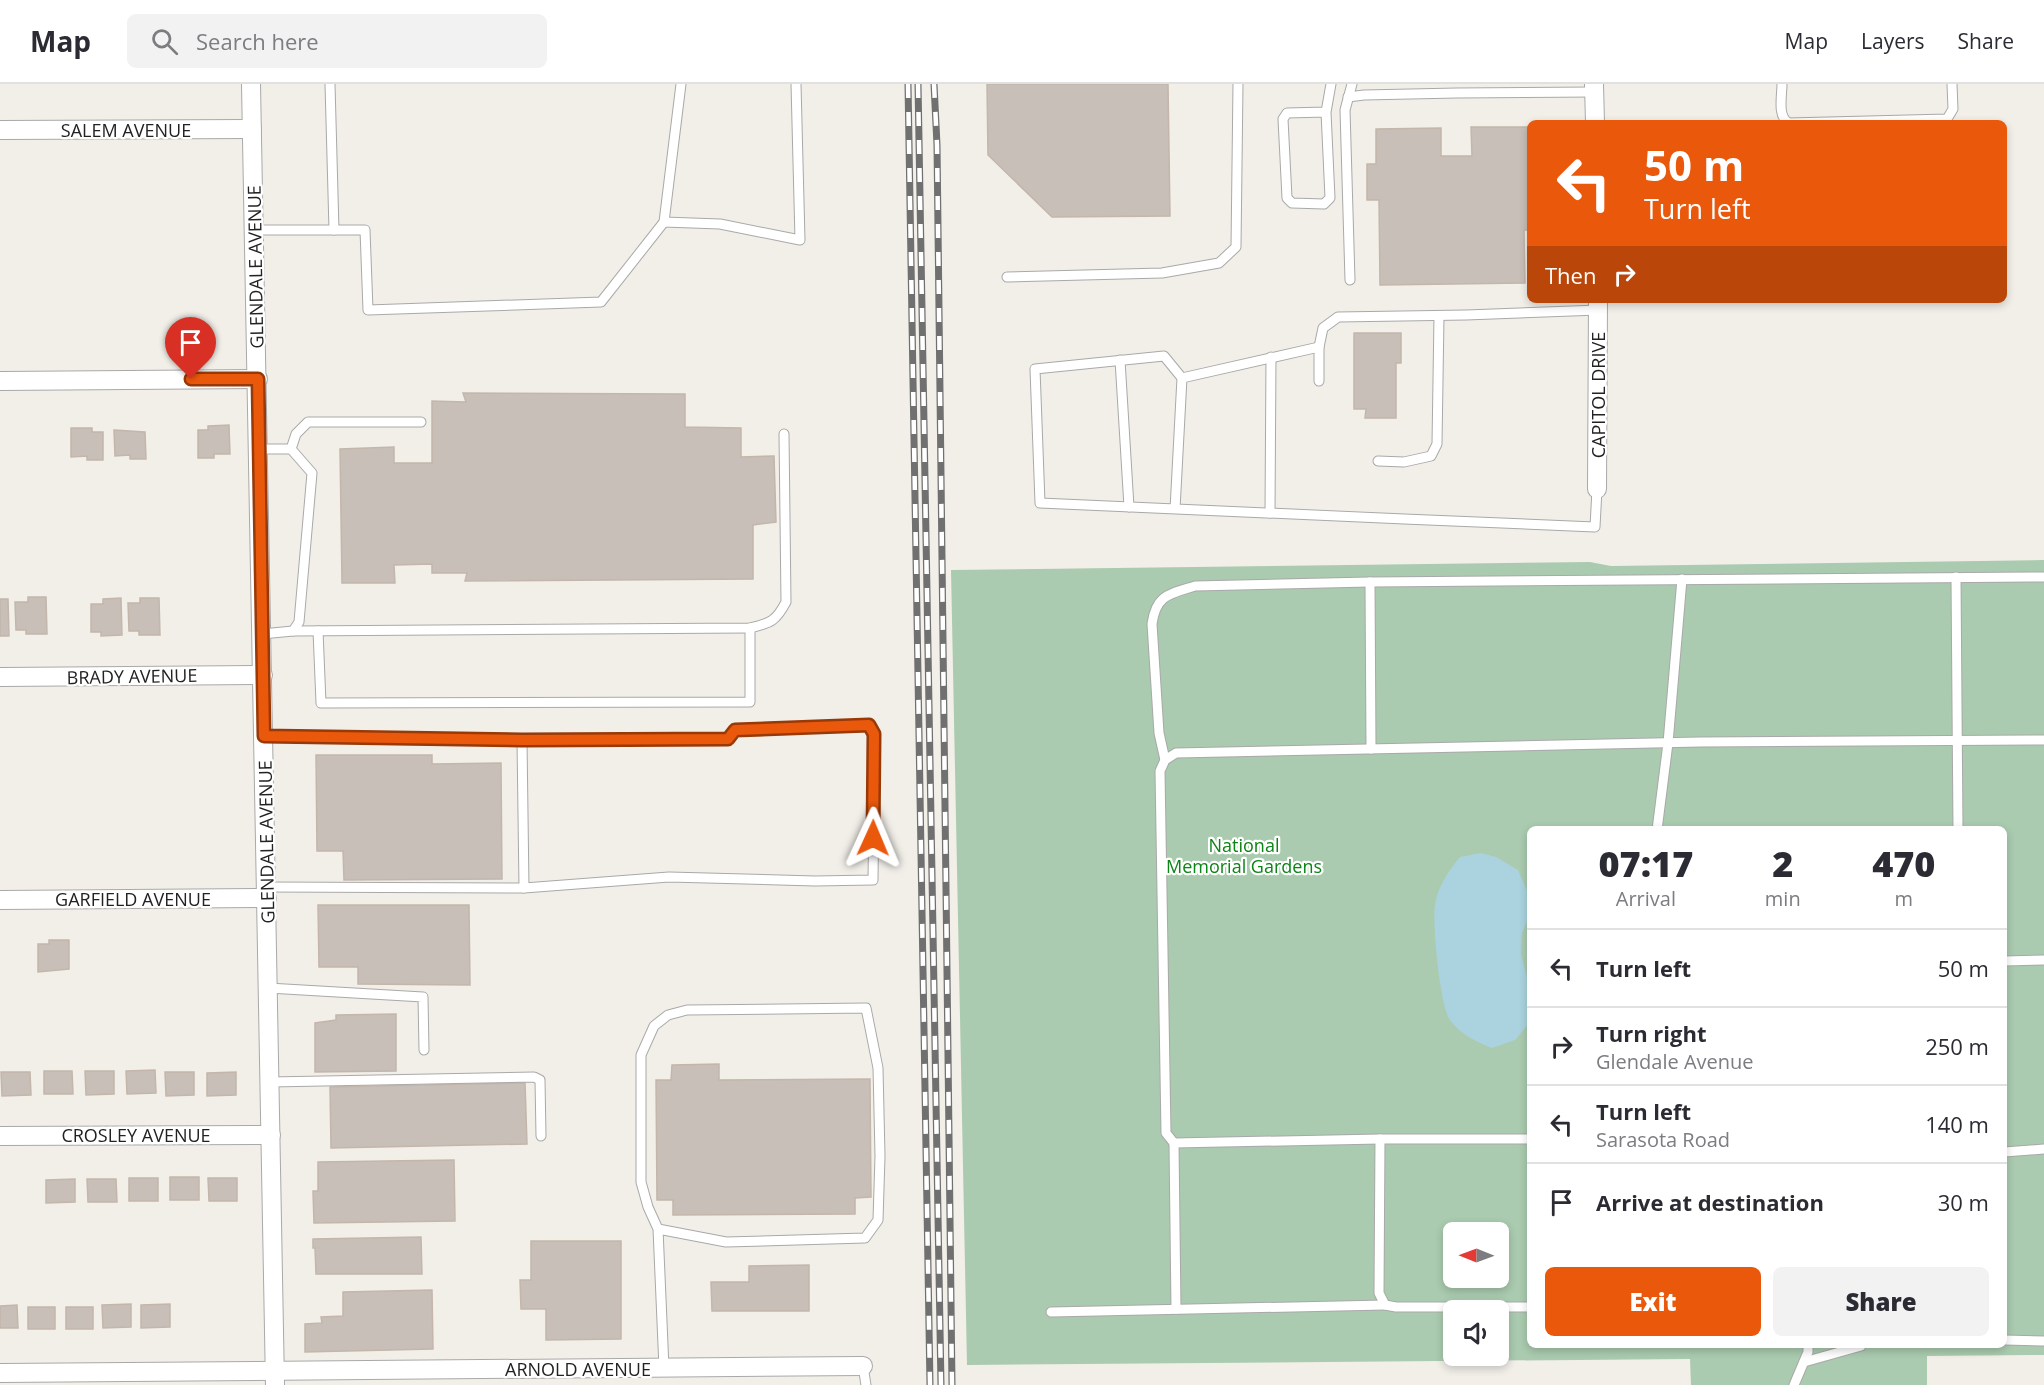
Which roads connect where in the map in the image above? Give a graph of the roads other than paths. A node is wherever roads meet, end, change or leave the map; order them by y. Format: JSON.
{"nodes":[{"id":1,"x":251,"y":84,"type":"edge"},
{"id":2,"x":330,"y":84,"type":"edge"},
{"id":3,"x":681,"y":84,"type":"edge"},
{"id":4,"x":796,"y":84,"type":"edge"},
{"id":5,"x":1238,"y":84,"type":"edge"},
{"id":6,"x":1331,"y":84,"type":"edge"},
{"id":7,"x":1352,"y":84,"type":"edge"},
{"id":8,"x":1782,"y":84,"type":"edge"},
{"id":9,"x":1952,"y":84,"type":"edge"},
{"id":10,"x":1594,"y":88,"type":"edge"},
{"id":11,"x":1348,"y":97,"type":"junction"},
{"id":12,"x":1326,"y":112,"type":"junction"},
{"id":13,"x":1595,"y":120,"type":"edge"},
{"id":14,"x":1784,"y":120,"type":"edge"},
{"id":15,"x":1908,"y":120,"type":"edge"},
{"id":16,"x":252,"y":129,"type":"junction"},
{"id":17,"x":0,"y":130,"type":"edge"},
{"id":18,"x":664,"y":222,"type":"junction"},
{"id":19,"x":254,"y":230,"type":"junction"},
{"id":20,"x":334,"y":230,"type":"junction"},
{"id":21,"x":1006,"y":277,"type":"dead end"},
{"id":22,"x":1350,"y":279,"type":"dead end"},
{"id":23,"x":1599,"y":305,"type":"edge"},
{"id":24,"x":1439,"y":316,"type":"junction"},
{"id":25,"x":1319,"y":347,"type":"junction"},
{"id":26,"x":1270,"y":357,"type":"junction"},
{"id":27,"x":1120,"y":360,"type":"junction"},
{"id":28,"x":1182,"y":378,"type":"junction"},
{"id":29,"x":258,"y":379,"type":"junction"},
{"id":30,"x":0,"y":381,"type":"edge"},
{"id":31,"x":1319,"y":381,"type":"dead end"},
{"id":32,"x":421,"y":422,"type":"dead end"},
{"id":33,"x":784,"y":434,"type":"dead end"},
{"id":34,"x":259,"y":449,"type":"junction"},
{"id":35,"x":291,"y":449,"type":"junction"},
{"id":36,"x":1378,"y":461,"type":"dead end"},
{"id":37,"x":1598,"y":489,"type":"joint"},
{"id":38,"x":1129,"y":507,"type":"junction"},
{"id":39,"x":1175,"y":509,"type":"junction"},
{"id":40,"x":1270,"y":513,"type":"junction"},
{"id":41,"x":1956,"y":577,"type":"junction"},
{"id":42,"x":2044,"y":577,"type":"edge"},
{"id":43,"x":1682,"y":579,"type":"junction"},
{"id":44,"x":1370,"y":582,"type":"junction"},
{"id":45,"x":750,"y":628,"type":"junction"},
{"id":46,"x":293,"y":631,"type":"junction"},
{"id":47,"x":318,"y":631,"type":"junction"},
{"id":48,"x":262,"y":634,"type":"junction"},
{"id":49,"x":263,"y":675,"type":"junction"},
{"id":50,"x":0,"y":677,"type":"edge"},
{"id":51,"x":264,"y":736,"type":"junction"},
{"id":52,"x":522,"y":740,"type":"junction"},
{"id":53,"x":2044,"y":740,"type":"edge"},
{"id":54,"x":1957,"y":741,"type":"junction"},
{"id":55,"x":1668,"y":743,"type":"junction"},
{"id":56,"x":1371,"y":749,"type":"junction"},
{"id":57,"x":1164,"y":760,"type":"junction"},
{"id":58,"x":1658,"y":826,"type":"edge"},
{"id":59,"x":1958,"y":826,"type":"edge"},
{"id":60,"x":524,"y":888,"type":"junction"},
{"id":61,"x":266,"y":893,"type":"junction"},
{"id":62,"x":0,"y":900,"type":"edge"},
{"id":63,"x":2044,"y":960,"type":"edge"},
{"id":64,"x":2007,"y":961,"type":"edge"},
{"id":65,"x":268,"y":988,"type":"junction"},
{"id":66,"x":424,"y":1050,"type":"dead end"},
{"id":67,"x":270,"y":1082,"type":"junction"},
{"id":68,"x":271,"y":1135,"type":"junction"},
{"id":69,"x":0,"y":1136,"type":"edge"},
{"id":70,"x":541,"y":1136,"type":"dead end"},
{"id":71,"x":1380,"y":1139,"type":"junction"},
{"id":72,"x":1527,"y":1139,"type":"edge"},
{"id":73,"x":1174,"y":1143,"type":"junction"},
{"id":74,"x":2044,"y":1149,"type":"edge"},
{"id":75,"x":2007,"y":1152,"type":"edge"},
{"id":76,"x":658,"y":1229,"type":"junction"},
{"id":77,"x":1386,"y":1305,"type":"junction"},
{"id":78,"x":1527,"y":1307,"type":"edge"},
{"id":79,"x":1176,"y":1309,"type":"junction"},
{"id":80,"x":1051,"y":1312,"type":"dead end"},
{"id":81,"x":2007,"y":1340,"type":"edge"},
{"id":82,"x":2044,"y":1341,"type":"edge"},
{"id":83,"x":1808,"y":1348,"type":"edge"},
{"id":84,"x":1854,"y":1348,"type":"edge"},
{"id":85,"x":1804,"y":1362,"type":"junction"},
{"id":86,"x":863,"y":1366,"type":"joint"},
{"id":87,"x":664,"y":1368,"type":"junction"},
{"id":88,"x":0,"y":1373,"type":"edge"},
{"id":89,"x":759,"y":1376,"type":"edge"},
{"id":90,"x":275,"y":1378,"type":"edge"},
{"id":91,"x":866,"y":1385,"type":"edge"},
{"id":92,"x":1794,"y":1385,"type":"edge"}],
"edges":[{"from":1,"to":16,"type":"street","name":"GLENDALE AVENUE"},
{"from":2,"to":20,"type":"lane"},
{"from":3,"to":18,"type":"lane"},
{"from":4,"to":18,"type":"lane"},
{"from":5,"to":21,"type":"lane"},
{"from":6,"to":12,"type":"lane"},
{"from":7,"to":11,"type":"lane"},
{"from":8,"to":14,"type":"lane"},
{"from":9,"to":15,"type":"lane"},
{"from":10,"to":11,"type":"lane"},
{"from":10,"to":13,"type":"street"},
{"from":11,"to":22,"type":"lane"},
{"from":12,"to":12,"type":"lane"},
{"from":16,"to":17,"type":"street","name":"SALEM AVENUE"},
{"from":16,"to":19,"type":"street","name":"GLENDALE AVENUE"},
{"from":18,"to":20,"type":"lane"},
{"from":19,"to":20,"type":"lane"},
{"from":19,"to":29,"type":"street","name":"GLENDALE AVENUE"},
{"from":23,"to":24,"type":"lane"},
{"from":23,"to":37,"type":"street","name":"CAPITOL DRIVE"},
{"from":24,"to":25,"type":"lane"},
{"from":24,"to":36,"type":"lane"},
{"from":25,"to":26,"type":"lane"},
{"from":25,"to":31,"type":"lane"},
{"from":26,"to":28,"type":"lane"},
{"from":26,"to":40,"type":"lane"},
{"from":27,"to":28,"type":"lane"},
{"from":27,"to":38,"type":"lane"},
{"from":27,"to":38,"type":"lane"},
{"from":28,"to":39,"type":"lane"},
{"from":29,"to":30,"type":"street"},
{"from":29,"to":34,"type":"street","name":"GLENDALE AVENUE"},
{"from":32,"to":35,"type":"lane"},
{"from":33,"to":45,"type":"lane"},
{"from":34,"to":35,"type":"lane"},
{"from":34,"to":48,"type":"street","name":"GLENDALE AVENUE"},
{"from":35,"to":46,"type":"lane"},
{"from":37,"to":40,"type":"lane"},
{"from":38,"to":39,"type":"lane"},
{"from":39,"to":40,"type":"lane"},
{"from":41,"to":42,"type":"lane"},
{"from":41,"to":43,"type":"lane"},
{"from":41,"to":54,"type":"lane"},
{"from":43,"to":44,"type":"lane"},
{"from":43,"to":55,"type":"lane"},
{"from":44,"to":56,"type":"lane"},
{"from":44,"to":57,"type":"lane"},
{"from":45,"to":47,"type":"lane"},
{"from":45,"to":47,"type":"lane"},
{"from":46,"to":47,"type":"lane"},
{"from":46,"to":48,"type":"lane"},
{"from":48,"to":49,"type":"street","name":"GLENDALE AVENUE"},
{"from":49,"to":50,"type":"street","name":"BRADY AVENUE"},
{"from":49,"to":51,"type":"street","name":"GLENDALE AVENUE"},
{"from":51,"to":52,"type":"lane"},
{"from":51,"to":61,"type":"street","name":"GLENDALE AVENUE"},
{"from":52,"to":60,"type":"lane"},
{"from":52,"to":60,"type":"lane"},
{"from":53,"to":54,"type":"lane"},
{"from":54,"to":55,"type":"lane"},
{"from":54,"to":59,"type":"lane"},
{"from":55,"to":56,"type":"lane"},
{"from":55,"to":58,"type":"lane"},
{"from":56,"to":57,"type":"lane"},
{"from":57,"to":73,"type":"lane"},
{"from":60,"to":61,"type":"lane"},
{"from":61,"to":62,"type":"street","name":"GARFIELD AVENUE"},
{"from":61,"to":65,"type":"street","name":"GLENDALE AVENUE"},
{"from":63,"to":64,"type":"lane"},
{"from":65,"to":66,"type":"lane"},
{"from":65,"to":67,"type":"street","name":"GLENDALE AVENUE"},
{"from":67,"to":68,"type":"street","name":"GLENDALE AVENUE"},
{"from":67,"to":70,"type":"lane"},
{"from":68,"to":69,"type":"street","name":"CROSLEY AVENUE"},
{"from":68,"to":90,"type":"street","name":"GLENDALE AVENUE"},
{"from":71,"to":72,"type":"lane"},
{"from":71,"to":73,"type":"lane"},
{"from":71,"to":77,"type":"lane"},
{"from":73,"to":79,"type":"lane"},
{"from":74,"to":75,"type":"lane"},
{"from":76,"to":76,"type":"lane"},
{"from":76,"to":87,"type":"lane"},
{"from":77,"to":78,"type":"lane"},
{"from":77,"to":79,"type":"lane"},
{"from":79,"to":80,"type":"lane"},
{"from":81,"to":82,"type":"lane"},
{"from":83,"to":85,"type":"lane"},
{"from":84,"to":85,"type":"lane"},
{"from":85,"to":92,"type":"lane"},
{"from":86,"to":89,"type":"street","name":"ARNOLD AVENUE"},
{"from":86,"to":91,"type":"lane"},
{"from":87,"to":89,"type":"street","name":"ARNOLD AVENUE"},
{"from":87,"to":90,"type":"street","name":"ARNOLD AVENUE"},
{"from":88,"to":90,"type":"street","name":"ARNOLD AVENUE"}]}
